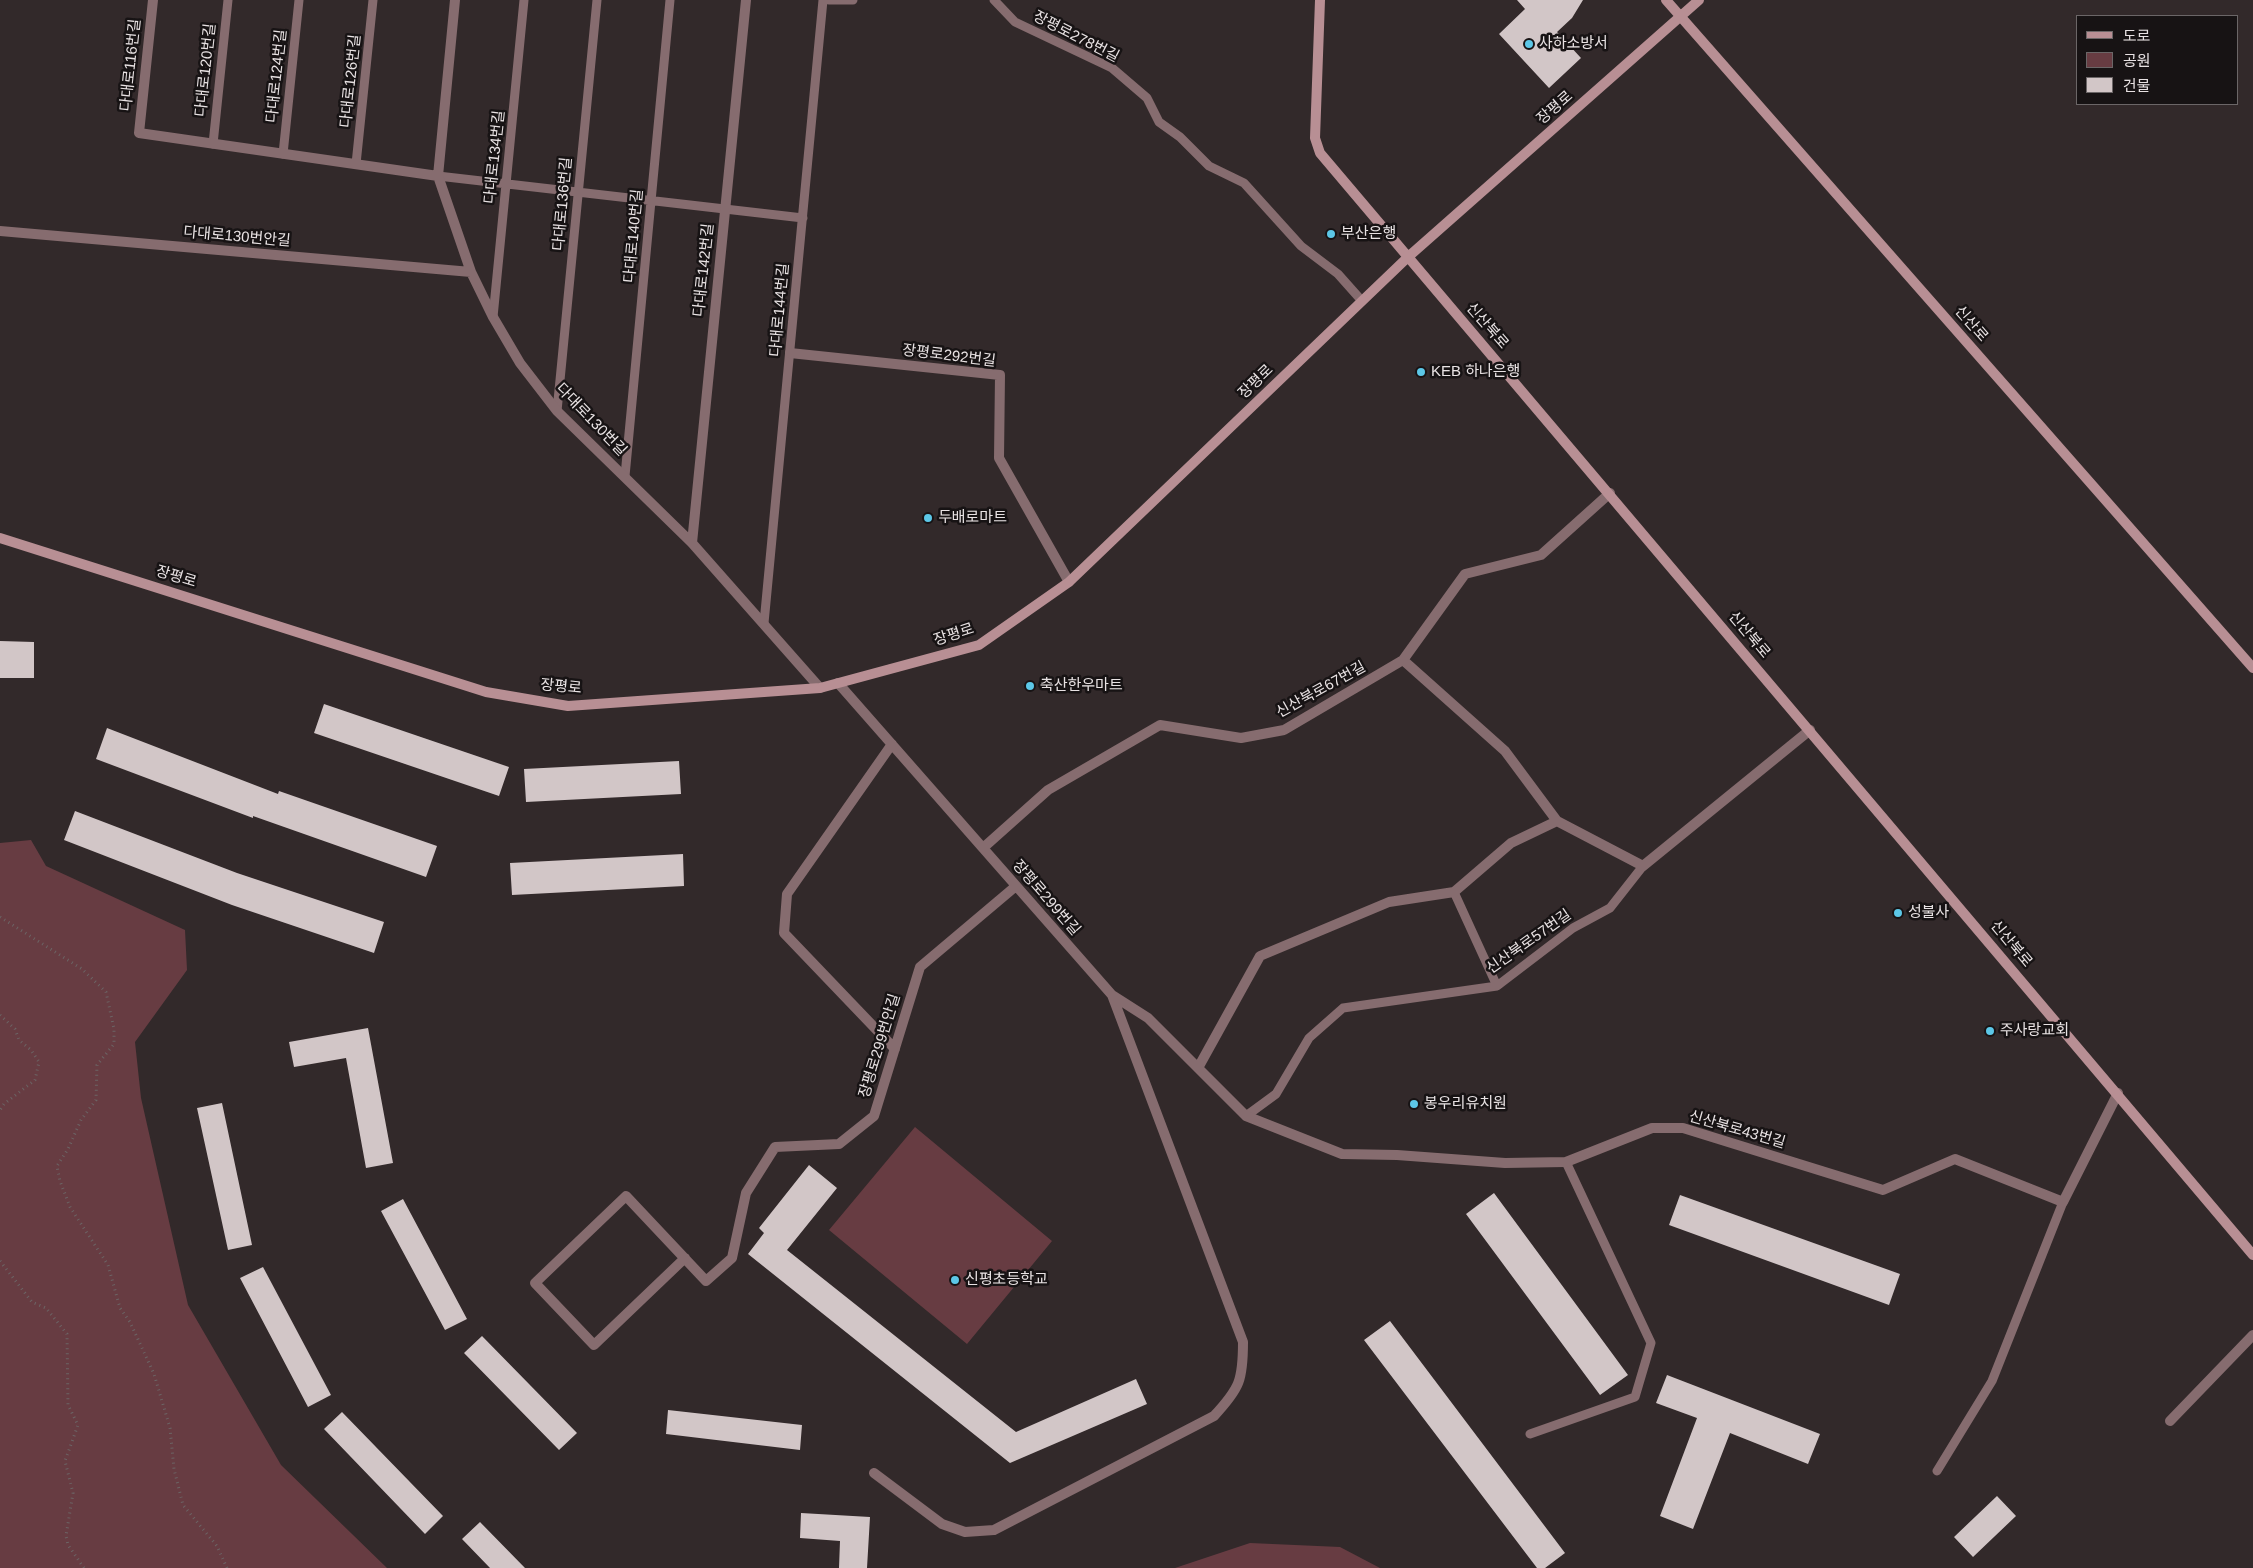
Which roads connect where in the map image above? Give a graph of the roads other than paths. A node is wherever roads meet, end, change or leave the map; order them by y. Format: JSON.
{"nodes":[{"id":1,"x":153,"y":0,"type":"edge"},
{"id":2,"x":228,"y":0,"type":"edge"},
{"id":3,"x":299,"y":0,"type":"edge"},
{"id":4,"x":373,"y":0,"type":"edge"},
{"id":5,"x":455,"y":0,"type":"edge"},
{"id":6,"x":524,"y":0,"type":"edge"},
{"id":7,"x":597,"y":0,"type":"edge"},
{"id":8,"x":670,"y":0,"type":"edge"},
{"id":9,"x":746,"y":0,"type":"edge"},
{"id":10,"x":824,"y":0,"type":"edge"},
{"id":11,"x":829,"y":0,"type":"edge"},
{"id":12,"x":853,"y":0,"type":"edge"},
{"id":13,"x":994,"y":0,"type":"edge"},
{"id":14,"x":1320,"y":0,"type":"edge"},
{"id":15,"x":1666,"y":0,"type":"edge"},
{"id":16,"x":1700,"y":0,"type":"edge"},
{"id":17,"x":1681,"y":17,"type":"junction"},
{"id":18,"x":212,"y":144,"type":"junction"},
{"id":19,"x":283,"y":154,"type":"junction"},
{"id":20,"x":356,"y":164,"type":"junction"},
{"id":21,"x":438,"y":176,"type":"junction"},
{"id":22,"x":506,"y":184,"type":"junction"},
{"id":23,"x":578,"y":192,"type":"junction"},
{"id":24,"x":651,"y":201,"type":"junction"},
{"id":25,"x":725,"y":209,"type":"junction"},
{"id":26,"x":803,"y":218,"type":"junction"},
{"id":27,"x":0,"y":231,"type":"edge"},
{"id":28,"x":1408,"y":258,"type":"junction"},
{"id":29,"x":471,"y":272,"type":"junction"},
{"id":30,"x":1362,"y":301,"type":"junction"},
{"id":31,"x":493,"y":317,"type":"junction"},
{"id":32,"x":790,"y":353,"type":"junction"},
{"id":33,"x":557,"y":411,"type":"junction"},
{"id":34,"x":625,"y":476,"type":"junction"},
{"id":35,"x":1610,"y":493,"type":"junction"},
{"id":36,"x":0,"y":538,"type":"edge"},
{"id":37,"x":692,"y":543,"type":"junction"},
{"id":38,"x":1069,"y":582,"type":"junction"},
{"id":39,"x":764,"y":623,"type":"junction"},
{"id":40,"x":1403,"y":660,"type":"junction"},
{"id":41,"x":2253,"y":668,"type":"edge"},
{"id":42,"x":838,"y":683,"type":"junction"},
{"id":43,"x":820,"y":688,"type":"junction"},
{"id":44,"x":1810,"y":730,"type":"junction"},
{"id":45,"x":892,"y":744,"type":"junction"},
{"id":46,"x":1558,"y":821,"type":"junction"},
{"id":47,"x":983,"y":848,"type":"junction"},
{"id":48,"x":1643,"y":866,"type":"junction"},
{"id":49,"x":1016,"y":886,"type":"junction"},
{"id":50,"x":1454,"y":892,"type":"junction"},
{"id":51,"x":1497,"y":986,"type":"junction"},
{"id":52,"x":1112,"y":995,"type":"junction"},
{"id":53,"x":895,"y":1049,"type":"junction"},
{"id":54,"x":1198,"y":1068,"type":"junction"},
{"id":55,"x":2118,"y":1093,"type":"junction"},
{"id":56,"x":1246,"y":1116,"type":"junction"},
{"id":57,"x":1566,"y":1162,"type":"junction"},
{"id":58,"x":2063,"y":1202,"type":"junction"},
{"id":59,"x":2253,"y":1255,"type":"edge"},
{"id":60,"x":685,"y":1258,"type":"junction"},
{"id":61,"x":2253,"y":1335,"type":"edge"},
{"id":62,"x":2170,"y":1421,"type":"dead end"},
{"id":63,"x":1530,"y":1434,"type":"dead end"},
{"id":64,"x":1937,"y":1471,"type":"dead end"},
{"id":65,"x":874,"y":1473,"type":"dead end"}],
"edges":[{"from":1,"to":18,"type":"street","name":"다대로116번길"},
{"from":2,"to":18,"type":"lane","name":"다대로120번길"},
{"from":3,"to":19,"type":"lane","name":"다대로124번길"},
{"from":4,"to":20,"type":"lane","name":"다대로126번길"},
{"from":5,"to":21,"type":"street","name":"다대로130번길"},
{"from":6,"to":22,"type":"lane","name":"다대로134번길"},
{"from":7,"to":23,"type":"lane","name":"다대로136번길"},
{"from":8,"to":24,"type":"lane","name":"다대로140번길"},
{"from":9,"to":25,"type":"street","name":"다대로142번길"},
{"from":10,"to":26,"type":"lane","name":"다대로144번길"},
{"from":11,"to":12,"type":"lane"},
{"from":13,"to":30,"type":"lane","name":"장평로278번길"},
{"from":14,"to":28,"type":"street","name":"신산북로"},
{"from":15,"to":17,"type":"street","name":"신산로"},
{"from":16,"to":17,"type":"street","name":"장평로"},
{"from":17,"to":28,"type":"street","name":"장평로"},
{"from":17,"to":41,"type":"street","name":"신산로"},
{"from":18,"to":19,"type":"street"},
{"from":19,"to":20,"type":"street"},
{"from":20,"to":21,"type":"street"},
{"from":21,"to":22,"type":"lane"},
{"from":21,"to":29,"type":"street","name":"다대로130번길"},
{"from":22,"to":23,"type":"lane"},
{"from":22,"to":31,"type":"lane","name":"다대로134번길"},
{"from":23,"to":24,"type":"lane"},
{"from":23,"to":33,"type":"lane","name":"다대로136번길"},
{"from":24,"to":25,"type":"lane"},
{"from":24,"to":34,"type":"lane","name":"다대로140번길"},
{"from":25,"to":26,"type":"lane"},
{"from":25,"to":37,"type":"street","name":"다대로142번길"},
{"from":26,"to":32,"type":"lane","name":"다대로144번길"},
{"from":27,"to":29,"type":"street","name":"다대로130번안길"},
{"from":28,"to":30,"type":"street","name":"장평로"},
{"from":28,"to":35,"type":"street","name":"신산북로"},
{"from":29,"to":31,"type":"street","name":"다대로130번길"},
{"from":30,"to":38,"type":"street","name":"장평로"},
{"from":31,"to":33,"type":"street","name":"다대로130번길"},
{"from":32,"to":38,"type":"street","name":"장평로292번길"},
{"from":32,"to":39,"type":"lane","name":"다대로144번길"},
{"from":33,"to":34,"type":"street","name":"다대로130번길"},
{"from":34,"to":37,"type":"street","name":"다대로130번길"},
{"from":35,"to":40,"type":"street","name":"신산북로67번길"},
{"from":35,"to":44,"type":"street","name":"신산북로"},
{"from":36,"to":43,"type":"street","name":"장평로"},
{"from":37,"to":39,"type":"street","name":"다대로130번길"},
{"from":38,"to":42,"type":"street","name":"장평로"},
{"from":39,"to":43,"type":"street","name":"다대로130번길"},
{"from":40,"to":46,"type":"street"},
{"from":40,"to":47,"type":"street","name":"신산북로67번길"},
{"from":42,"to":43,"type":"street","name":"장평로"},
{"from":42,"to":45,"type":"street","name":"장평로299번길"},
{"from":44,"to":48,"type":"street","name":"신산북로57번길"},
{"from":44,"to":55,"type":"street","name":"신산북로"},
{"from":45,"to":47,"type":"street","name":"장평로299번길"},
{"from":45,"to":53,"type":"street"},
{"from":46,"to":48,"type":"street"},
{"from":46,"to":50,"type":"street"},
{"from":47,"to":49,"type":"street","name":"장평로299번길"},
{"from":48,"to":51,"type":"lane","name":"신산북로57번길"},
{"from":49,"to":52,"type":"street","name":"장평로299번길"},
{"from":49,"to":53,"type":"street","name":"장평로299번안길"},
{"from":50,"to":51,"type":"lane"},
{"from":50,"to":54,"type":"street"},
{"from":51,"to":56,"type":"lane","name":"신산북로57번길"},
{"from":52,"to":54,"type":"street","name":"장평로299번길"},
{"from":52,"to":65,"type":"street"},
{"from":53,"to":60,"type":"street","name":"장평로299번안길"},
{"from":54,"to":56,"type":"street","name":"장평로299번길"},
{"from":55,"to":58,"type":"street"},
{"from":55,"to":59,"type":"street","name":"신산북로"},
{"from":56,"to":57,"type":"street","name":"신산북로43번길"},
{"from":57,"to":58,"type":"street","name":"신산북로43번길"},
{"from":57,"to":63,"type":"lane"},
{"from":58,"to":64,"type":"lane"},
{"from":60,"to":60,"type":"street","name":"장평로299번안길"},
{"from":61,"to":62,"type":"street"}]}
